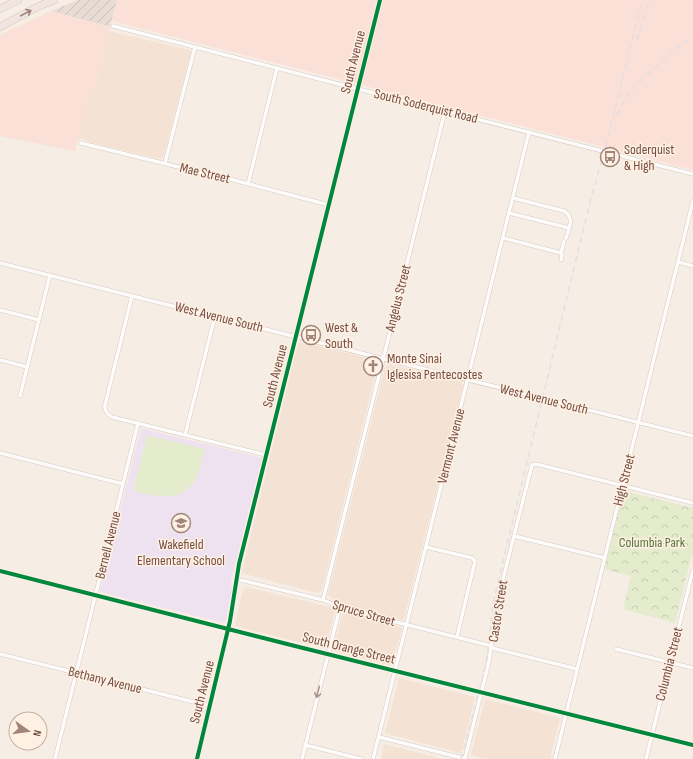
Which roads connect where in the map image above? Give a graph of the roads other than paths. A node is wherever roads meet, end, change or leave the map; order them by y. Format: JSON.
{"nodes":[{"id":1,"x":18,"y":0,"type":"edge"},
{"id":2,"x":54,"y":0,"type":"edge"},
{"id":3,"x":380,"y":0,"type":"edge"},
{"id":4,"x":0,"y":9,"type":"edge"},
{"id":5,"x":113,"y":26,"type":"dead end"},
{"id":6,"x":0,"y":27,"type":"edge"},
{"id":7,"x":195,"y":47,"type":"junction"},
{"id":8,"x":277,"y":68,"type":"junction"},
{"id":9,"x":358,"y":89,"type":"junction"},
{"id":10,"x":445,"y":111,"type":"junction"},
{"id":11,"x":529,"y":132,"type":"junction"},
{"id":12,"x":81,"y":143,"type":"dead end"},
{"id":13,"x":165,"y":163,"type":"junction"},
{"id":14,"x":693,"y":174,"type":"edge"},
{"id":15,"x":248,"y":184,"type":"junction"},
{"id":16,"x":513,"y":198,"type":"junction"},
{"id":17,"x":693,"y":201,"type":"edge"},
{"id":18,"x":329,"y":205,"type":"junction"},
{"id":19,"x":509,"y":213,"type":"junction"},
{"id":20,"x":569,"y":228,"type":"junction"},
{"id":21,"x":503,"y":238,"type":"junction"},
{"id":22,"x":561,"y":253,"type":"junction"},
{"id":23,"x":561,"y":260,"type":"dead end"},
{"id":24,"x":678,"y":262,"type":"junction"},
{"id":25,"x":0,"y":263,"type":"edge"},
{"id":26,"x":693,"y":266,"type":"edge"},
{"id":27,"x":50,"y":275,"type":"junction"},
{"id":28,"x":132,"y":296,"type":"junction"},
{"id":29,"x":0,"y":310,"type":"edge"},
{"id":30,"x":214,"y":316,"type":"junction"},
{"id":31,"x":39,"y":320,"type":"junction"},
{"id":32,"x":296,"y":337,"type":"junction"},
{"id":33,"x":383,"y":358,"type":"junction"},
{"id":34,"x":0,"y":360,"type":"edge"},
{"id":35,"x":27,"y":367,"type":"junction"},
{"id":36,"x":468,"y":380,"type":"junction"},
{"id":37,"x":20,"y":396,"type":"dead end"},
{"id":38,"x":138,"y":423,"type":"junction"},
{"id":39,"x":638,"y":423,"type":"junction"},
{"id":40,"x":185,"y":435,"type":"junction"},
{"id":41,"x":693,"y":436,"type":"edge"},
{"id":42,"x":0,"y":453,"type":"edge"},
{"id":43,"x":266,"y":455,"type":"junction"},
{"id":44,"x":123,"y":484,"type":"junction"},
{"id":45,"x":623,"y":486,"type":"junction"},
{"id":46,"x":693,"y":503,"type":"edge"},
{"id":47,"x":514,"y":536,"type":"junction"},
{"id":48,"x":426,"y":547,"type":"junction"},
{"id":49,"x":605,"y":558,"type":"junction"},
{"id":50,"x":693,"y":570,"type":"edge"},
{"id":51,"x":0,"y":571,"type":"edge"},
{"id":52,"x":237,"y":580,"type":"junction"},
{"id":53,"x":96,"y":594,"type":"junction"},
{"id":54,"x":323,"y":600,"type":"junction"},
{"id":55,"x":340,"y":607,"type":"junction"},
{"id":56,"x":407,"y":625,"type":"junction"},
{"id":57,"x":229,"y":628,"type":"junction"},
{"id":58,"x":457,"y":637,"type":"junction"},
{"id":59,"x":492,"y":647,"type":"junction"},
{"id":60,"x":616,"y":649,"type":"dead end"},
{"id":61,"x":0,"y":654,"type":"edge"},
{"id":62,"x":328,"y":654,"type":"junction"},
{"id":63,"x":670,"y":663,"type":"junction"},
{"id":64,"x":693,"y":668,"type":"edge"},
{"id":65,"x":577,"y":669,"type":"junction"},
{"id":66,"x":395,"y":671,"type":"junction"},
{"id":67,"x":76,"y":672,"type":"junction"},
{"id":68,"x":482,"y":692,"type":"junction"},
{"id":69,"x":210,"y":706,"type":"junction"},
{"id":70,"x":567,"y":713,"type":"junction"},
{"id":71,"x":652,"y":735,"type":"junction"},
{"id":72,"x":379,"y":737,"type":"junction"},
{"id":73,"x":305,"y":745,"type":"junction"},
{"id":74,"x":693,"y":745,"type":"edge"},
{"id":75,"x":54,"y":759,"type":"edge"},
{"id":76,"x":197,"y":759,"type":"edge"},
{"id":77,"x":302,"y":759,"type":"edge"},
{"id":78,"x":362,"y":759,"type":"edge"},
{"id":79,"x":373,"y":759,"type":"edge"},
{"id":80,"x":465,"y":759,"type":"edge"},
{"id":81,"x":555,"y":759,"type":"edge"},
{"id":82,"x":646,"y":759,"type":"edge"}],
"edges":[{"from":1,"to":4,"type":"highway"},
{"from":6,"to":2,"type":"highway","one_way":true},
{"from":3,"to":9,"type":"street","name":"South Avenue"},
{"from":5,"to":7,"type":"street","name":"South Soderquist Road"},
{"from":7,"to":8,"type":"street","name":"South Soderquist Road"},
{"from":7,"to":13,"type":"street"},
{"from":8,"to":9,"type":"street","name":"South Soderquist Road"},
{"from":8,"to":15,"type":"street"},
{"from":9,"to":10,"type":"street","name":"South Soderquist Road"},
{"from":9,"to":18,"type":"street","name":"South Avenue"},
{"from":10,"to":11,"type":"street","name":"South Soderquist Road"},
{"from":10,"to":33,"type":"street","name":"Angelus Street"},
{"from":11,"to":14,"type":"street","name":"South Soderquist Road"},
{"from":11,"to":16,"type":"street","name":"Vermont Avenue"},
{"from":12,"to":13,"type":"street","name":"Mae Street"},
{"from":13,"to":15,"type":"street","name":"Mae Street"},
{"from":15,"to":18,"type":"street","name":"Mae Street"},
{"from":16,"to":19,"type":"street","name":"Vermont Avenue"},
{"from":16,"to":20,"type":"street"},
{"from":17,"to":24,"type":"street","name":"High Street"},
{"from":18,"to":32,"type":"street","name":"South Avenue"},
{"from":19,"to":20,"type":"street"},
{"from":19,"to":21,"type":"street","name":"Vermont Avenue"},
{"from":20,"to":22,"type":"street"},
{"from":21,"to":22,"type":"street"},
{"from":21,"to":36,"type":"street","name":"Vermont Avenue"},
{"from":22,"to":23,"type":"street"},
{"from":24,"to":26,"type":"street"},
{"from":24,"to":39,"type":"street","name":"High Street"},
{"from":25,"to":27,"type":"street","name":"West Avenue South"},
{"from":27,"to":28,"type":"street","name":"West Avenue South"},
{"from":27,"to":31,"type":"street"},
{"from":28,"to":30,"type":"street","name":"West Avenue South"},
{"from":28,"to":38,"type":"street"},
{"from":29,"to":31,"type":"street"},
{"from":30,"to":32,"type":"street","name":"West Avenue South"},
{"from":30,"to":40,"type":"street"},
{"from":31,"to":35,"type":"street"},
{"from":32,"to":33,"type":"street","name":"West Avenue South"},
{"from":32,"to":43,"type":"street","name":"South Avenue"},
{"from":33,"to":36,"type":"street","name":"West Avenue South"},
{"from":33,"to":54,"type":"street","name":"Angelus Street"},
{"from":34,"to":35,"type":"street"},
{"from":35,"to":37,"type":"street"},
{"from":36,"to":39,"type":"street","name":"West Avenue South"},
{"from":36,"to":48,"type":"street","name":"Vermont Avenue"},
{"from":38,"to":40,"type":"street"},
{"from":38,"to":44,"type":"street","name":"Bernell Avenue"},
{"from":39,"to":41,"type":"street","name":"West Avenue South"},
{"from":39,"to":45,"type":"street","name":"High Street"},
{"from":40,"to":43,"type":"street"},
{"from":42,"to":44,"type":"street"},
{"from":43,"to":52,"type":"street","name":"South Avenue"},
{"from":44,"to":53,"type":"street","name":"Bernell Avenue"},
{"from":45,"to":46,"type":"street"},
{"from":45,"to":47,"type":"street","name":"Castor Street"},
{"from":45,"to":49,"type":"street","name":"High Street"},
{"from":47,"to":49,"type":"street"},
{"from":47,"to":59,"type":"street","name":"Castor Street"},
{"from":48,"to":56,"type":"street","name":"Vermont Avenue"},
{"from":48,"to":58,"type":"street"},
{"from":49,"to":65,"type":"street","name":"High Street"},
{"from":50,"to":63,"type":"street","name":"Columbia Street"},
{"from":51,"to":53,"type":"street","name":"South Orange Street"},
{"from":52,"to":54,"type":"street","name":"Spruce Street"},
{"from":52,"to":57,"type":"street","name":"South Avenue"},
{"from":53,"to":57,"type":"street","name":"South Orange Street"},
{"from":53,"to":67,"type":"street","name":"Bernell Avenue"},
{"from":54,"to":55,"type":"street","name":"Spruce Street"},
{"from":55,"to":56,"type":"street","name":"Spruce Street"},
{"from":55,"to":62,"type":"street"},
{"from":56,"to":58,"type":"street","name":"Spruce Street"},
{"from":56,"to":66,"type":"street","name":"Vermont Avenue"},
{"from":57,"to":62,"type":"street","name":"South Orange Street"},
{"from":57,"to":69,"type":"street","name":"South Avenue"},
{"from":58,"to":59,"type":"street","name":"Spruce Street"},
{"from":59,"to":65,"type":"street","name":"Spruce Street"},
{"from":59,"to":68,"type":"street","name":"Castor Street"},
{"from":60,"to":63,"type":"street"},
{"from":61,"to":67,"type":"street","name":"Bethany Avenue"},
{"from":62,"to":66,"type":"street","name":"South Orange Street"},
{"from":62,"to":73,"type":"street","one_way":true},
{"from":63,"to":64,"type":"street"},
{"from":63,"to":71,"type":"street","name":"Columbia Street"},
{"from":65,"to":70,"type":"street","name":"High Street"},
{"from":66,"to":68,"type":"street","name":"South Orange Street"},
{"from":66,"to":72,"type":"street","name":"Vermont Avenue"},
{"from":67,"to":69,"type":"street","name":"Bethany Avenue"},
{"from":67,"to":75,"type":"street","name":"Bernell Avenue"},
{"from":68,"to":70,"type":"street","name":"South Orange Street"},
{"from":68,"to":80,"type":"street","name":"Castor Street"},
{"from":69,"to":76,"type":"street","name":"South Avenue"},
{"from":70,"to":71,"type":"street","name":"South Orange Street"},
{"from":70,"to":81,"type":"street","name":"High Street"},
{"from":71,"to":74,"type":"street","name":"South Orange Street"},
{"from":71,"to":82,"type":"street","name":"Columbia Street"},
{"from":72,"to":79,"type":"street","name":"Vermont Avenue"},
{"from":72,"to":80,"type":"street"},
{"from":73,"to":77,"type":"street"},
{"from":73,"to":78,"type":"street"}]}
